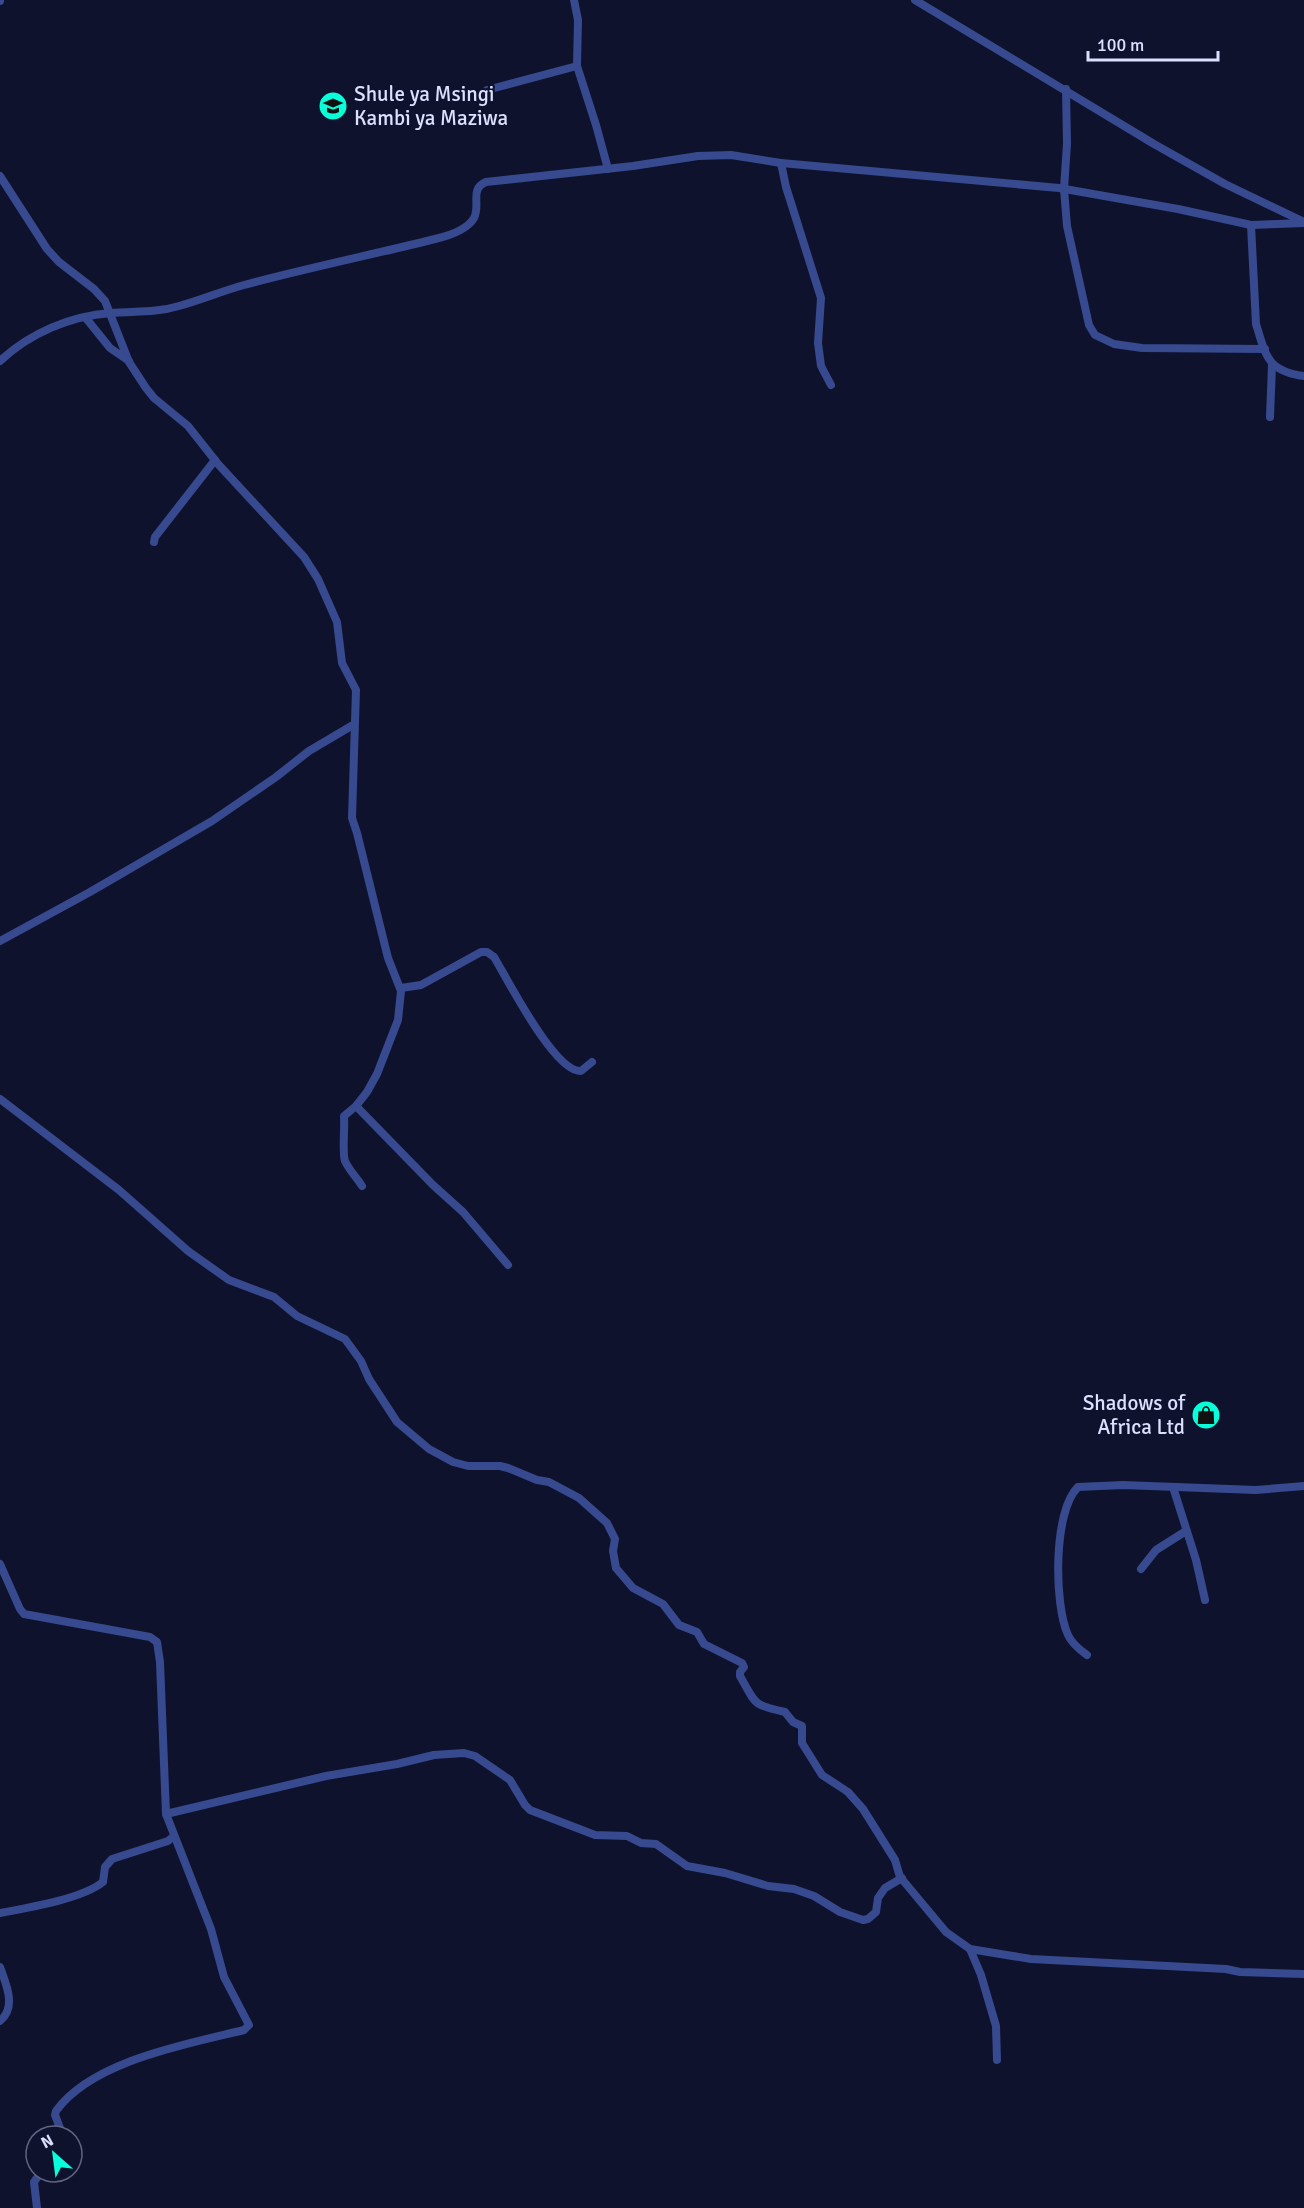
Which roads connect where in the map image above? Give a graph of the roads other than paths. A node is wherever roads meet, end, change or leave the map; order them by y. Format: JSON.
{"nodes":[{"id":1,"x":574,"y":0,"type":"edge"},
{"id":2,"x":915,"y":0,"type":"edge"},
{"id":3,"x":577,"y":66,"type":"junction"},
{"id":4,"x":1066,"y":89,"type":"junction"},
{"id":5,"x":487,"y":90,"type":"dead end"},
{"id":6,"x":781,"y":163,"type":"junction"},
{"id":7,"x":608,"y":169,"type":"junction"},
{"id":8,"x":0,"y":176,"type":"edge"},
{"id":9,"x":1064,"y":189,"type":"junction"},
{"id":10,"x":1304,"y":223,"type":"edge"},
{"id":11,"x":1251,"y":225,"type":"junction"},
{"id":12,"x":110,"y":313,"type":"junction"},
{"id":13,"x":85,"y":317,"type":"junction"},
{"id":14,"x":1265,"y":349,"type":"junction"},
{"id":15,"x":0,"y":361,"type":"edge"},
{"id":16,"x":129,"y":362,"type":"junction"},
{"id":17,"x":1272,"y":365,"type":"junction"},
{"id":18,"x":1304,"y":376,"type":"edge"},
{"id":19,"x":831,"y":385,"type":"dead end"},
{"id":20,"x":1270,"y":417,"type":"dead end"},
{"id":21,"x":215,"y":460,"type":"junction"},
{"id":22,"x":154,"y":542,"type":"dead end"},
{"id":23,"x":354,"y":725,"type":"junction"},
{"id":24,"x":0,"y":940,"type":"edge"},
{"id":25,"x":401,"y":988,"type":"junction"},
{"id":26,"x":592,"y":1062,"type":"dead end"},
{"id":27,"x":0,"y":1099,"type":"edge"},
{"id":28,"x":357,"y":1106,"type":"junction"},
{"id":29,"x":362,"y":1186,"type":"dead end"},
{"id":30,"x":508,"y":1265,"type":"dead end"},
{"id":31,"x":1304,"y":1486,"type":"edge"},
{"id":32,"x":1173,"y":1487,"type":"junction"},
{"id":33,"x":1186,"y":1531,"type":"junction"},
{"id":34,"x":0,"y":1564,"type":"edge"},
{"id":35,"x":1141,"y":1569,"type":"dead end"},
{"id":36,"x":1205,"y":1600,"type":"dead end"},
{"id":37,"x":1087,"y":1655,"type":"dead end"},
{"id":38,"x":166,"y":1814,"type":"junction"},
{"id":39,"x":174,"y":1836,"type":"junction"},
{"id":40,"x":902,"y":1878,"type":"junction"},
{"id":41,"x":0,"y":1913,"type":"edge"},
{"id":42,"x":970,"y":1949,"type":"junction"},
{"id":43,"x":0,"y":1967,"type":"edge"},
{"id":44,"x":1304,"y":1974,"type":"edge"},
{"id":45,"x":0,"y":2021,"type":"edge"},
{"id":46,"x":998,"y":2060,"type":"dead end"},
{"id":47,"x":58,"y":2124,"type":"edge"},
{"id":48,"x":34,"y":2184,"type":"edge"},
{"id":49,"x":37,"y":2208,"type":"edge"}],
"edges":[{"from":1,"to":3,"type":"street"},
{"from":2,"to":4,"type":"street"},
{"from":3,"to":5,"type":"street"},
{"from":3,"to":7,"type":"street"},
{"from":4,"to":9,"type":"street"},
{"from":4,"to":10,"type":"street"},
{"from":6,"to":7,"type":"street"},
{"from":6,"to":9,"type":"street"},
{"from":6,"to":19,"type":"street"},
{"from":7,"to":12,"type":"street"},
{"from":8,"to":12,"type":"street"},
{"from":9,"to":11,"type":"street"},
{"from":9,"to":14,"type":"street"},
{"from":10,"to":11,"type":"street"},
{"from":11,"to":14,"type":"street"},
{"from":12,"to":13,"type":"street"},
{"from":12,"to":16,"type":"street"},
{"from":13,"to":15,"type":"street"},
{"from":13,"to":16,"type":"street"},
{"from":14,"to":17,"type":"street"},
{"from":16,"to":21,"type":"street"},
{"from":17,"to":18,"type":"street"},
{"from":17,"to":20,"type":"street"},
{"from":21,"to":22,"type":"street"},
{"from":21,"to":23,"type":"street"},
{"from":23,"to":24,"type":"street"},
{"from":23,"to":25,"type":"street"},
{"from":25,"to":26,"type":"street"},
{"from":25,"to":28,"type":"street"},
{"from":27,"to":40,"type":"street"},
{"from":28,"to":29,"type":"street"},
{"from":28,"to":30,"type":"street"},
{"from":31,"to":32,"type":"street"},
{"from":32,"to":33,"type":"street"},
{"from":32,"to":37,"type":"street"},
{"from":33,"to":35,"type":"street"},
{"from":33,"to":36,"type":"street"},
{"from":34,"to":38,"type":"street"},
{"from":38,"to":39,"type":"street"},
{"from":38,"to":40,"type":"street"},
{"from":39,"to":41,"type":"street"},
{"from":39,"to":47,"type":"street"},
{"from":40,"to":42,"type":"street"},
{"from":42,"to":44,"type":"street"},
{"from":42,"to":46,"type":"street"},
{"from":43,"to":45,"type":"street"},
{"from":48,"to":49,"type":"street"}]}
